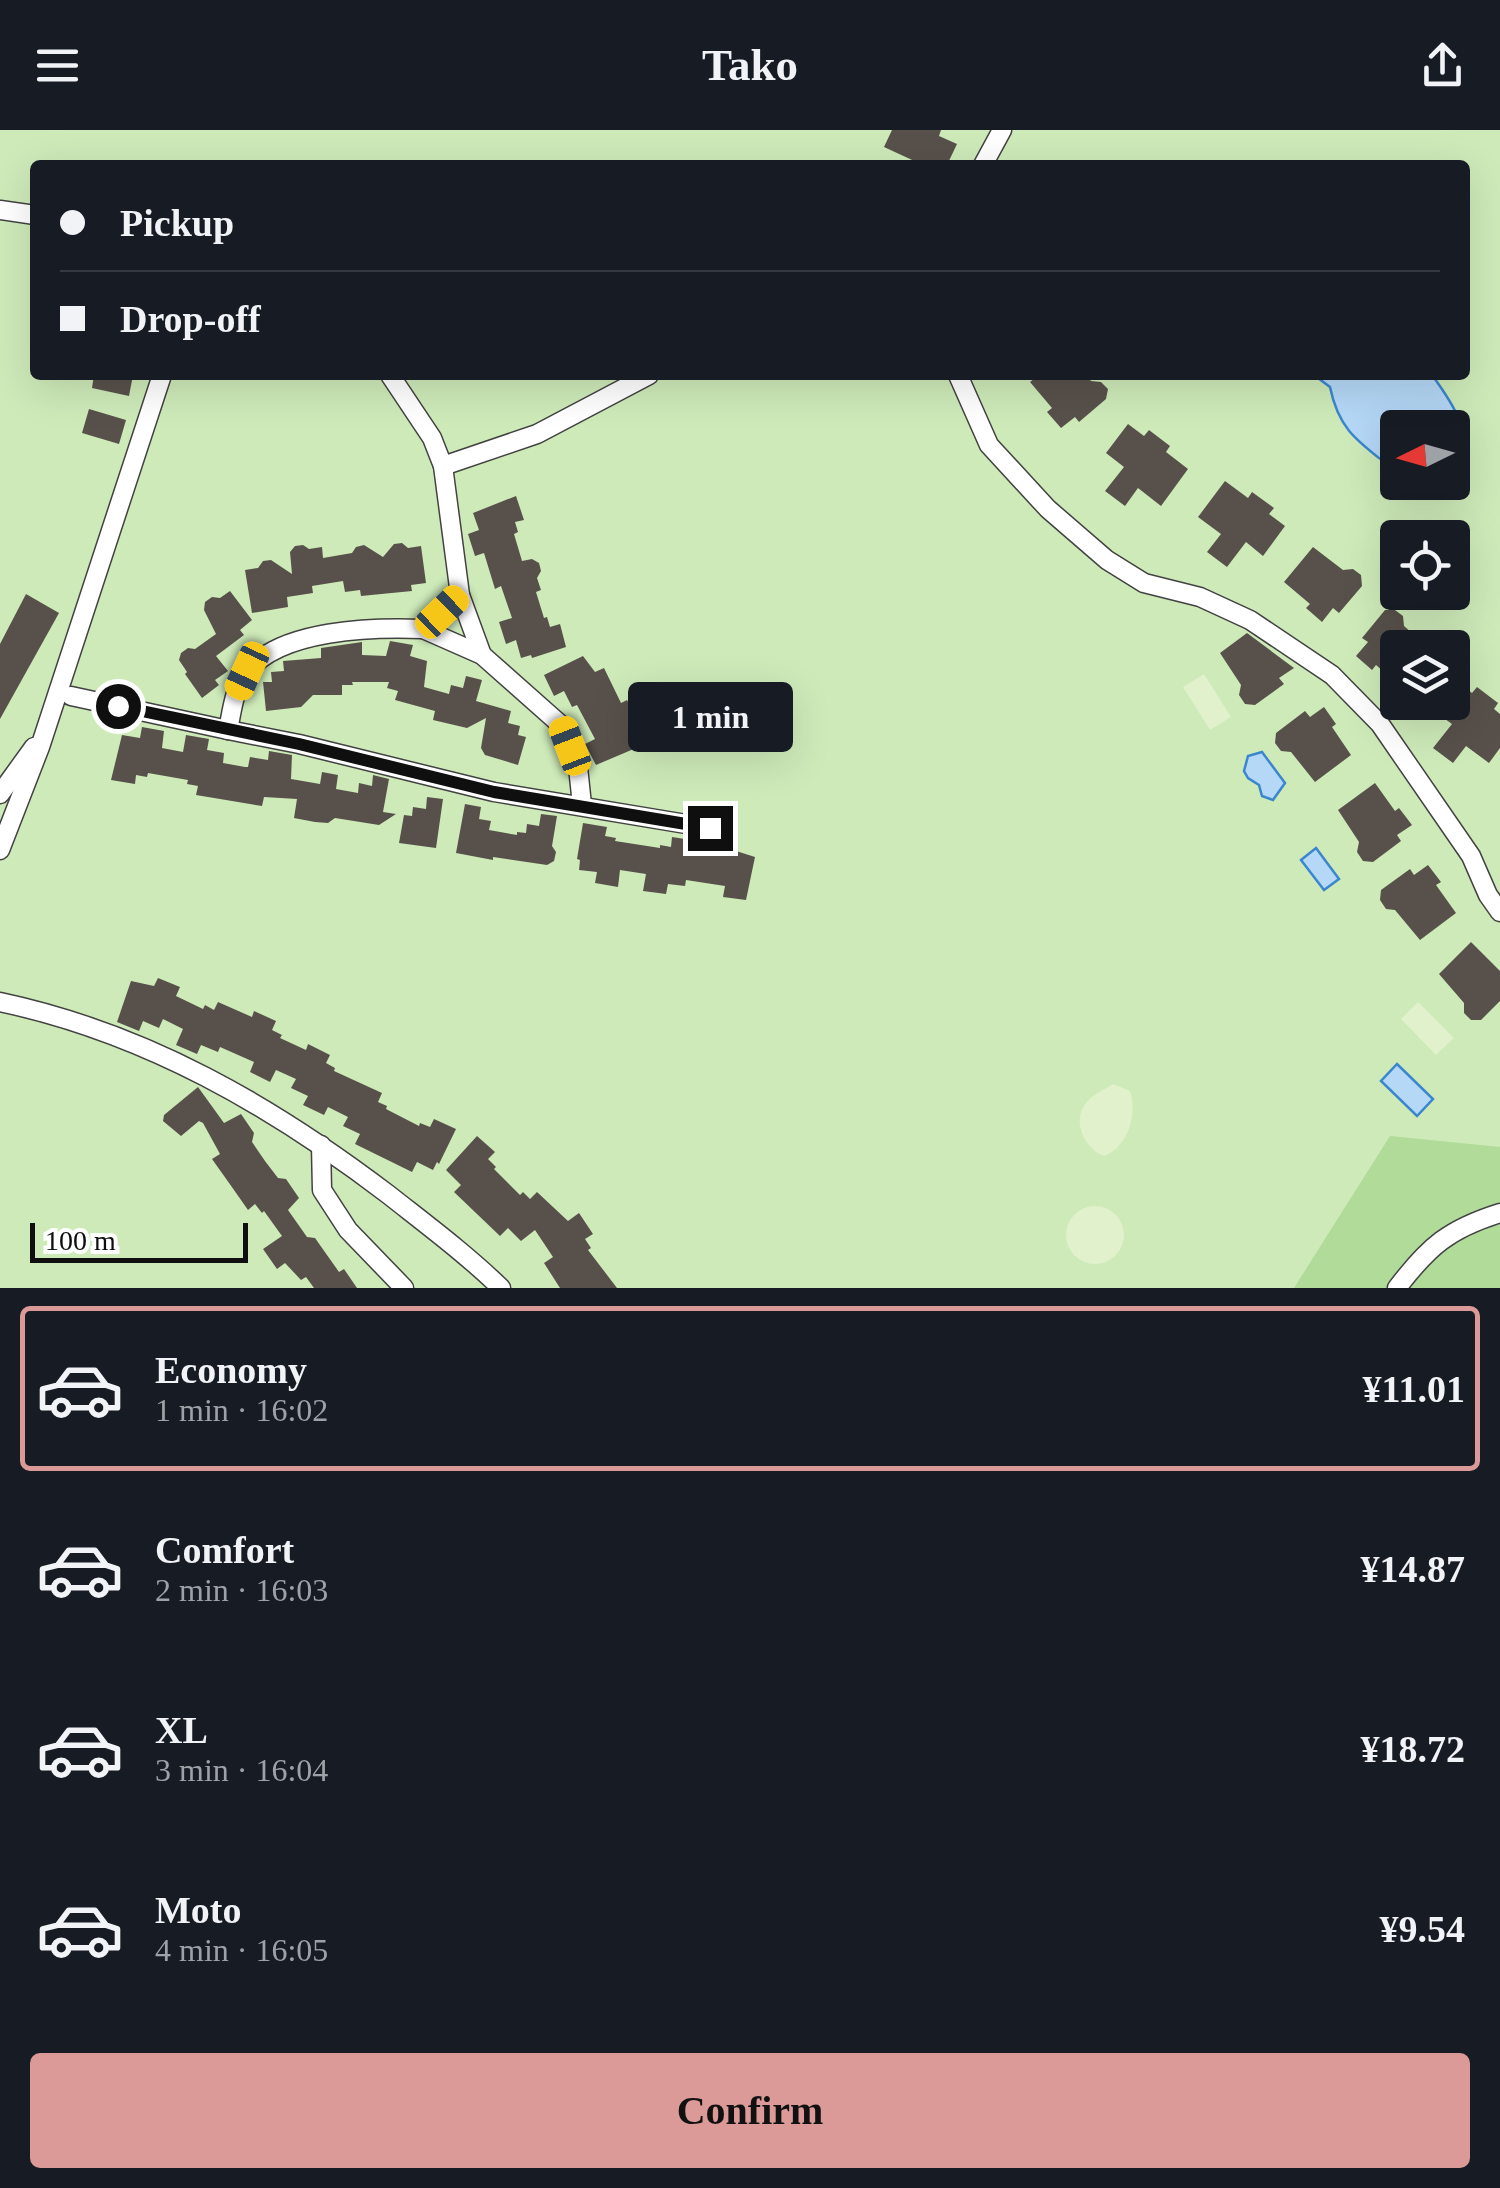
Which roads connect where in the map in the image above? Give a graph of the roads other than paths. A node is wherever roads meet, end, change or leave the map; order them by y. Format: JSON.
{"nodes":[{"id":1,"x":1002,"y":130,"type":"edge"},
{"id":2,"x":985,"y":160,"type":"edge"},
{"id":3,"x":0,"y":210,"type":"edge"},
{"id":4,"x":30,"y":214,"type":"edge"},
{"id":5,"x":160,"y":380,"type":"edge"},
{"id":6,"x":393,"y":380,"type":"edge"},
{"id":7,"x":640,"y":380,"type":"edge"},
{"id":8,"x":960,"y":380,"type":"edge"},
{"id":9,"x":443,"y":466,"type":"junction"},
{"id":10,"x":460,"y":594,"type":"junction"},
{"id":11,"x":423,"y":629,"type":"junction"},
{"id":12,"x":482,"y":655,"type":"junction"},
{"id":13,"x":71,"y":696,"type":"dead end"},
{"id":14,"x":46,"y":730,"type":"junction"},
{"id":15,"x":228,"y":730,"type":"junction"},
{"id":16,"x":0,"y":794,"type":"edge"},
{"id":17,"x":582,"y":806,"type":"junction"},
{"id":18,"x":710,"y":828,"type":"dead end"},
{"id":19,"x":0,"y":850,"type":"edge"},
{"id":20,"x":1500,"y":912,"type":"edge"},
{"id":21,"x":0,"y":1002,"type":"edge"},
{"id":22,"x":321,"y":1144,"type":"junction"},
{"id":23,"x":1500,"y":1213,"type":"edge"},
{"id":24,"x":404,"y":1288,"type":"edge"},
{"id":25,"x":501,"y":1288,"type":"edge"},
{"id":26,"x":1397,"y":1288,"type":"edge"}],
"edges":[{"from":1,"to":2,"type":"street"},
{"from":3,"to":4,"type":"street"},
{"from":5,"to":14,"type":"street"},
{"from":6,"to":9,"type":"street"},
{"from":7,"to":9,"type":"street"},
{"from":8,"to":20,"type":"street"},
{"from":9,"to":10,"type":"street"},
{"from":10,"to":11,"type":"street"},
{"from":10,"to":12,"type":"street"},
{"from":11,"to":12,"type":"street"},
{"from":11,"to":15,"type":"street"},
{"from":12,"to":17,"type":"street"},
{"from":13,"to":15,"type":"street"},
{"from":14,"to":16,"type":"street"},
{"from":14,"to":19,"type":"street"},
{"from":15,"to":17,"type":"street"},
{"from":17,"to":18,"type":"street"},
{"from":21,"to":22,"type":"street"},
{"from":22,"to":24,"type":"street"},
{"from":22,"to":25,"type":"street"},
{"from":23,"to":26,"type":"street"}]}
